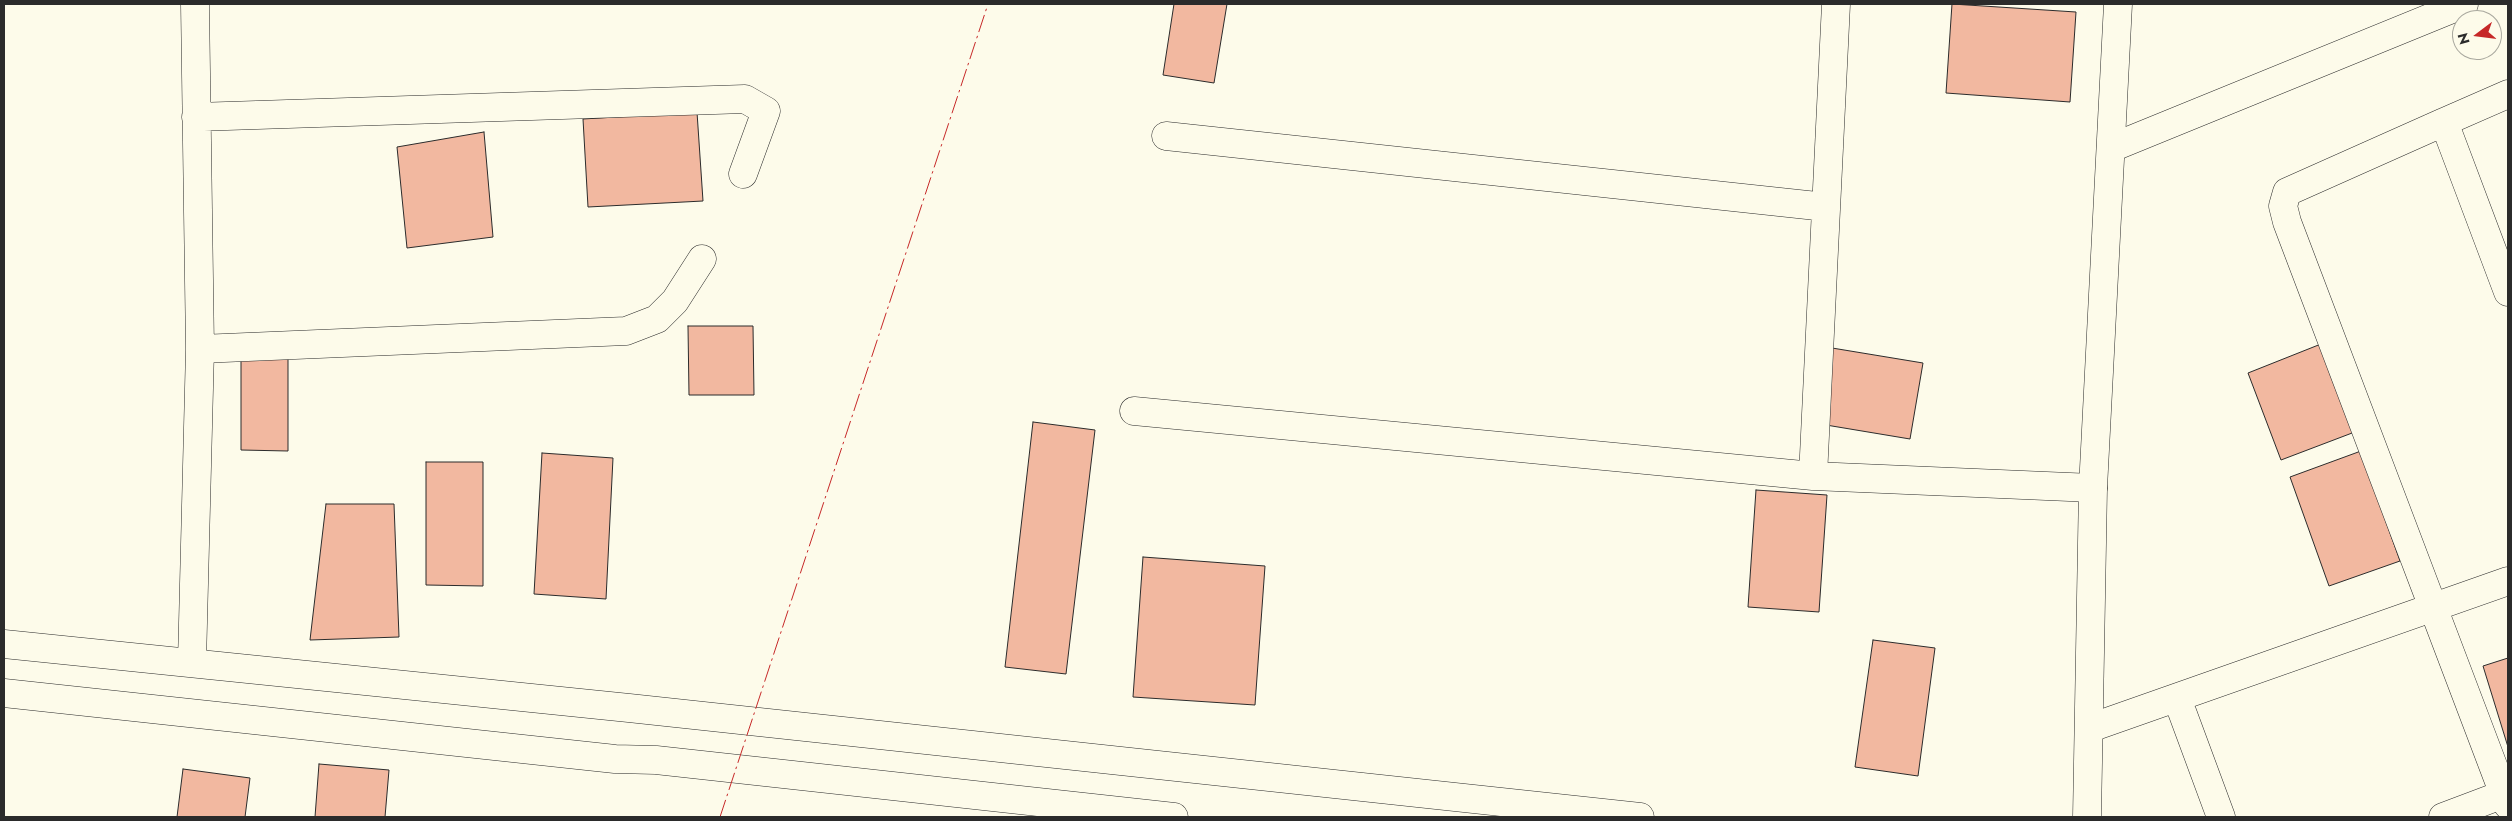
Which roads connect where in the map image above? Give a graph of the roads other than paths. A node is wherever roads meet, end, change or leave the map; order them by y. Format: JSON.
{"nodes":[{"id":1,"x":195,"y":4,"type":"edge"},
{"id":2,"x":1836,"y":4,"type":"edge"},
{"id":3,"x":2118,"y":4,"type":"edge"},
{"id":4,"x":2464,"y":4,"type":"edge"},
{"id":5,"x":2508,"y":94,"type":"edge"},
{"id":6,"x":196,"y":118,"type":"junction"},
{"id":7,"x":2444,"y":122,"type":"junction"},
{"id":8,"x":1166,"y":136,"type":"dead end"},
{"id":9,"x":2111,"y":148,"type":"junction"},
{"id":10,"x":743,"y":174,"type":"dead end"},
{"id":11,"x":1826,"y":208,"type":"junction"},
{"id":12,"x":702,"y":259,"type":"dead end"},
{"id":13,"x":2508,"y":292,"type":"edge"},
{"id":14,"x":200,"y":349,"type":"junction"},
{"id":15,"x":1134,"y":411,"type":"dead end"},
{"id":16,"x":1813,"y":476,"type":"junction"},
{"id":17,"x":2093,"y":488,"type":"junction"},
{"id":18,"x":2508,"y":581,"type":"edge"},
{"id":19,"x":2434,"y":607,"type":"junction"},
{"id":20,"x":4,"y":644,"type":"edge"},
{"id":21,"x":192,"y":662,"type":"junction"},
{"id":22,"x":4,"y":693,"type":"edge"},
{"id":23,"x":2177,"y":698,"type":"junction"},
{"id":24,"x":2090,"y":728,"type":"junction"},
{"id":25,"x":2506,"y":800,"type":"edge"},
{"id":26,"x":1174,"y":817,"type":"edge"},
{"id":27,"x":1640,"y":817,"type":"edge"},
{"id":28,"x":2087,"y":817,"type":"edge"},
{"id":29,"x":2221,"y":817,"type":"edge"},
{"id":30,"x":2443,"y":817,"type":"edge"}],
"edges":[{"from":1,"to":6,"type":"street"},
{"from":2,"to":11,"type":"street"},
{"from":3,"to":9,"type":"street"},
{"from":4,"to":9,"type":"street"},
{"from":5,"to":7,"type":"street"},
{"from":6,"to":10,"type":"street"},
{"from":6,"to":14,"type":"street"},
{"from":7,"to":13,"type":"street"},
{"from":7,"to":19,"type":"street"},
{"from":8,"to":11,"type":"street"},
{"from":9,"to":17,"type":"street"},
{"from":11,"to":16,"type":"street"},
{"from":12,"to":14,"type":"street"},
{"from":14,"to":21,"type":"street"},
{"from":15,"to":16,"type":"street"},
{"from":16,"to":17,"type":"street"},
{"from":17,"to":24,"type":"street"},
{"from":18,"to":19,"type":"street"},
{"from":19,"to":23,"type":"street"},
{"from":19,"to":25,"type":"street"},
{"from":20,"to":21,"type":"street"},
{"from":21,"to":27,"type":"street"},
{"from":22,"to":26,"type":"street"},
{"from":23,"to":24,"type":"street"},
{"from":23,"to":29,"type":"street"},
{"from":24,"to":28,"type":"street"},
{"from":25,"to":30,"type":"street"}]}
